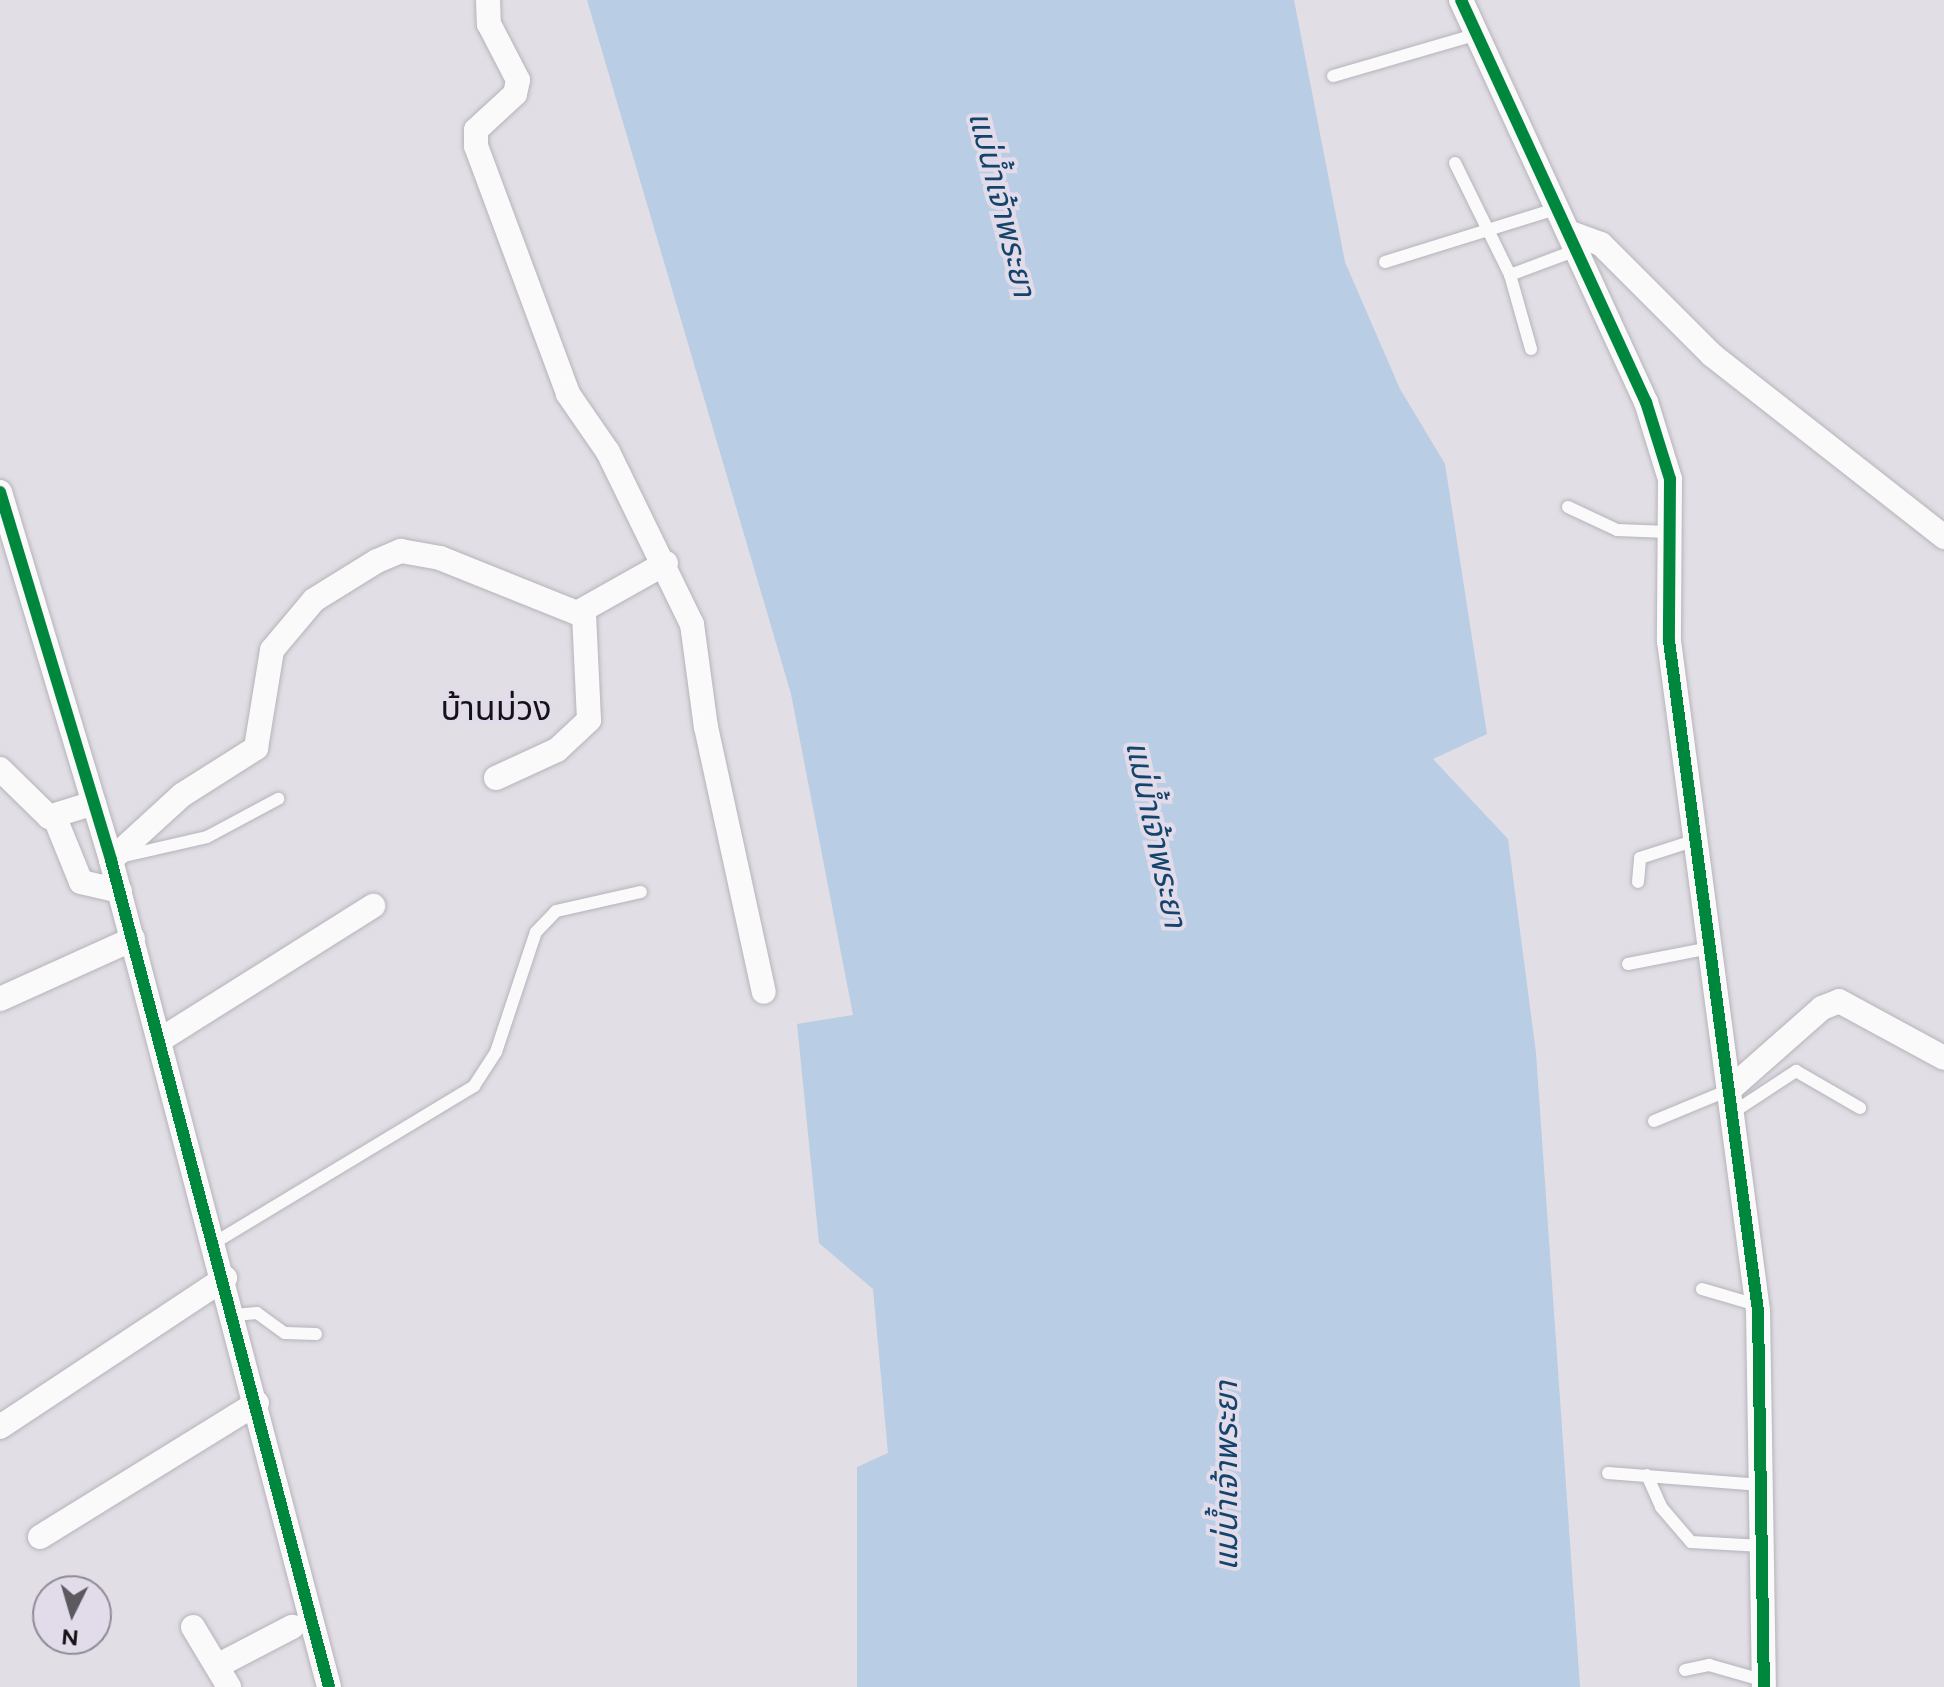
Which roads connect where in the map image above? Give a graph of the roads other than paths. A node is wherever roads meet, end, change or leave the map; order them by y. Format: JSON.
{"nodes":[{"id":1,"x":488,"y":0,"type":"edge"},
{"id":2,"x":1461,"y":0,"type":"edge"},
{"id":3,"x":1478,"y":34,"type":"junction"},
{"id":4,"x":1333,"y":76,"type":"dead end"},
{"id":5,"x":1455,"y":163,"type":"dead end"},
{"id":6,"x":1558,"y":208,"type":"junction"},
{"id":7,"x":1490,"y":229,"type":"junction"},
{"id":8,"x":1571,"y":242,"type":"junction"},
{"id":9,"x":1385,"y":262,"type":"dead end"},
{"id":10,"x":1510,"y":275,"type":"junction"},
{"id":11,"x":1531,"y":349,"type":"dead end"},
{"id":12,"x":0,"y":492,"type":"edge"},
{"id":13,"x":1568,"y":507,"type":"dead end"},
{"id":14,"x":1668,"y":532,"type":"junction"},
{"id":15,"x":1944,"y":537,"type":"edge"},
{"id":16,"x":666,"y":563,"type":"junction"},
{"id":17,"x":584,"y":612,"type":"junction"},
{"id":18,"x":0,"y":769,"type":"edge"},
{"id":19,"x":496,"y":778,"type":"dead end"},
{"id":20,"x":278,"y":799,"type":"dead end"},
{"id":21,"x":94,"y":803,"type":"junction"},
{"id":22,"x":57,"y":824,"type":"junction"},
{"id":23,"x":1693,"y":841,"type":"junction"},
{"id":24,"x":116,"y":858,"type":"junction"},
{"id":25,"x":1638,"y":882,"type":"dead end"},
{"id":26,"x":120,"y":891,"type":"junction"},
{"id":27,"x":641,"y":892,"type":"dead end"},
{"id":28,"x":373,"y":906,"type":"dead end"},
{"id":29,"x":133,"y":939,"type":"junction"},
{"id":30,"x":1710,"y":948,"type":"junction"},
{"id":31,"x":1628,"y":964,"type":"dead end"},
{"id":32,"x":764,"y":992,"type":"dead end"},
{"id":33,"x":0,"y":999,"type":"edge"},
{"id":34,"x":160,"y":1040,"type":"junction"},
{"id":35,"x":1944,"y":1058,"type":"edge"},
{"id":36,"x":1731,"y":1101,"type":"junction"},
{"id":37,"x":1860,"y":1108,"type":"dead end"},
{"id":38,"x":1654,"y":1121,"type":"dead end"},
{"id":39,"x":214,"y":1243,"type":"junction"},
{"id":40,"x":225,"y":1278,"type":"junction"},
{"id":41,"x":1702,"y":1289,"type":"dead end"},
{"id":42,"x":1757,"y":1305,"type":"junction"},
{"id":43,"x":234,"y":1315,"type":"junction"},
{"id":44,"x":316,"y":1334,"type":"dead end"},
{"id":45,"x":257,"y":1403,"type":"junction"},
{"id":46,"x":0,"y":1427,"type":"edge"},
{"id":47,"x":1608,"y":1473,"type":"dead end"},
{"id":48,"x":1647,"y":1475,"type":"junction"},
{"id":49,"x":1761,"y":1485,"type":"junction"},
{"id":50,"x":40,"y":1537,"type":"dead end"},
{"id":51,"x":1762,"y":1546,"type":"junction"},
{"id":52,"x":193,"y":1627,"type":"dead end"},
{"id":53,"x":292,"y":1627,"type":"dead end"},
{"id":54,"x":1685,"y":1670,"type":"dead end"},
{"id":55,"x":223,"y":1676,"type":"edge"},
{"id":56,"x":1764,"y":1684,"type":"edge"},
{"id":57,"x":329,"y":1687,"type":"edge"}],
"edges":[{"from":1,"to":16,"type":"street"},
{"from":2,"to":3,"type":"street"},
{"from":3,"to":4,"type":"lane"},
{"from":3,"to":6,"type":"street"},
{"from":5,"to":7,"type":"lane"},
{"from":6,"to":7,"type":"lane"},
{"from":6,"to":8,"type":"street"},
{"from":7,"to":9,"type":"lane"},
{"from":7,"to":10,"type":"lane"},
{"from":8,"to":10,"type":"lane"},
{"from":8,"to":14,"type":"street"},
{"from":8,"to":15,"type":"street"},
{"from":10,"to":11,"type":"lane"},
{"from":12,"to":21,"type":"street"},
{"from":13,"to":14,"type":"lane"},
{"from":14,"to":23,"type":"street"},
{"from":16,"to":17,"type":"street"},
{"from":16,"to":32,"type":"street"},
{"from":17,"to":19,"type":"street"},
{"from":17,"to":24,"type":"street"},
{"from":18,"to":22,"type":"street"},
{"from":20,"to":24,"type":"lane"},
{"from":21,"to":22,"type":"street"},
{"from":21,"to":24,"type":"street"},
{"from":22,"to":26,"type":"street"},
{"from":23,"to":25,"type":"lane"},
{"from":23,"to":30,"type":"street"},
{"from":24,"to":26,"type":"street"},
{"from":26,"to":29,"type":"street"},
{"from":27,"to":39,"type":"lane"},
{"from":28,"to":34,"type":"street"},
{"from":29,"to":33,"type":"street"},
{"from":29,"to":34,"type":"street"},
{"from":30,"to":31,"type":"lane"},
{"from":30,"to":36,"type":"street"},
{"from":34,"to":39,"type":"street"},
{"from":35,"to":36,"type":"street"},
{"from":36,"to":37,"type":"lane"},
{"from":36,"to":38,"type":"lane"},
{"from":36,"to":42,"type":"street"},
{"from":39,"to":40,"type":"street"},
{"from":40,"to":43,"type":"street"},
{"from":40,"to":46,"type":"street"},
{"from":41,"to":42,"type":"lane"},
{"from":42,"to":49,"type":"street"},
{"from":43,"to":44,"type":"lane"},
{"from":43,"to":45,"type":"street"},
{"from":45,"to":50,"type":"street"},
{"from":45,"to":57,"type":"street"},
{"from":47,"to":48,"type":"lane"},
{"from":48,"to":49,"type":"lane"},
{"from":48,"to":51,"type":"lane"},
{"from":49,"to":51,"type":"street"},
{"from":51,"to":56,"type":"street"},
{"from":52,"to":55,"type":"street"},
{"from":53,"to":55,"type":"street"},
{"from":54,"to":56,"type":"lane"}]}
